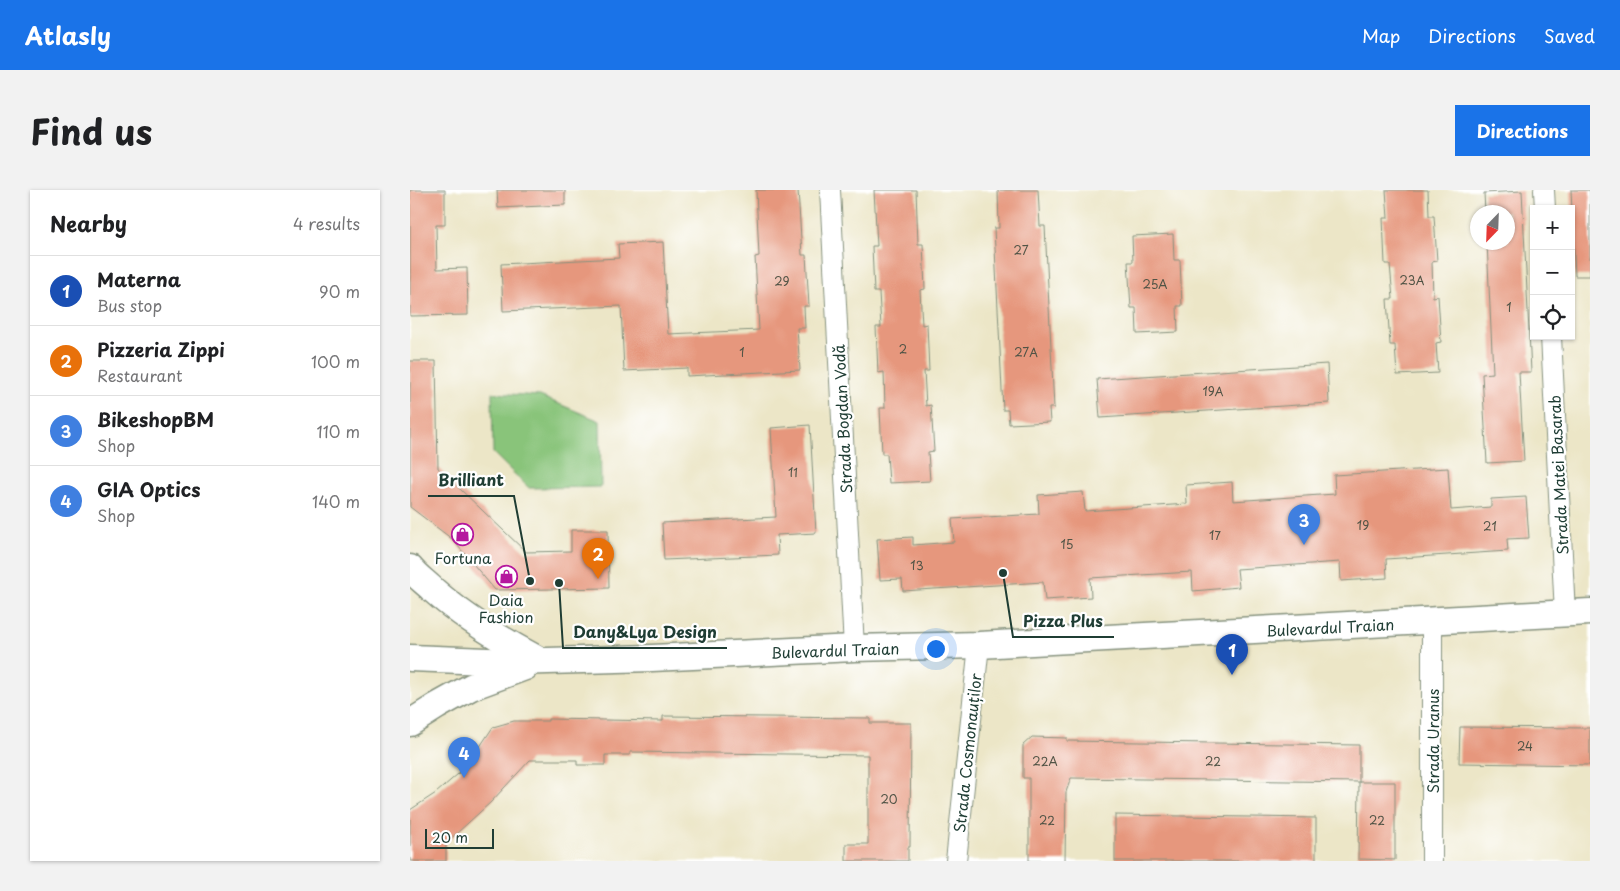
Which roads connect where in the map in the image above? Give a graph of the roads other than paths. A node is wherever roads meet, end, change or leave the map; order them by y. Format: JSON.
{"nodes":[{"id":1,"x":830,"y":190,"type":"edge"},
{"id":2,"x":1544,"y":190,"type":"edge"},
{"id":3,"x":1545,"y":205,"type":"edge"},
{"id":4,"x":1551,"y":340,"type":"edge"},
{"id":5,"x":410,"y":568,"type":"edge"},
{"id":6,"x":1577,"y":613,"type":"edge"},
{"id":7,"x":1432,"y":621,"type":"junction"},
{"id":8,"x":979,"y":645,"type":"junction"},
{"id":9,"x":854,"y":648,"type":"junction"},
{"id":10,"x":410,"y":658,"type":"edge"},
{"id":11,"x":542,"y":662,"type":"junction"},
{"id":12,"x":410,"y":723,"type":"edge"},
{"id":13,"x":956,"y":861,"type":"edge"},
{"id":14,"x":1432,"y":861,"type":"edge"}],
"edges":[{"from":1,"to":9,"type":"street","name":"Strada Bogdan Vodă"},
{"from":2,"to":3,"type":"street"},
{"from":4,"to":6,"type":"street","name":"Strada Matei Basarab"},
{"from":5,"to":11,"type":"street"},
{"from":6,"to":7,"type":"street","name":"Bulevardul Traian"},
{"from":7,"to":8,"type":"street","name":"Bulevardul Traian"},
{"from":7,"to":14,"type":"street","name":"Strada Uranus"},
{"from":8,"to":9,"type":"street","name":"Bulevardul Traian"},
{"from":8,"to":13,"type":"street","name":"Strada Cosmonauților"},
{"from":9,"to":11,"type":"street","name":"Bulevardul Traian"},
{"from":10,"to":11,"type":"street","name":"Bulevardul Traian"},
{"from":11,"to":12,"type":"street"}]}
